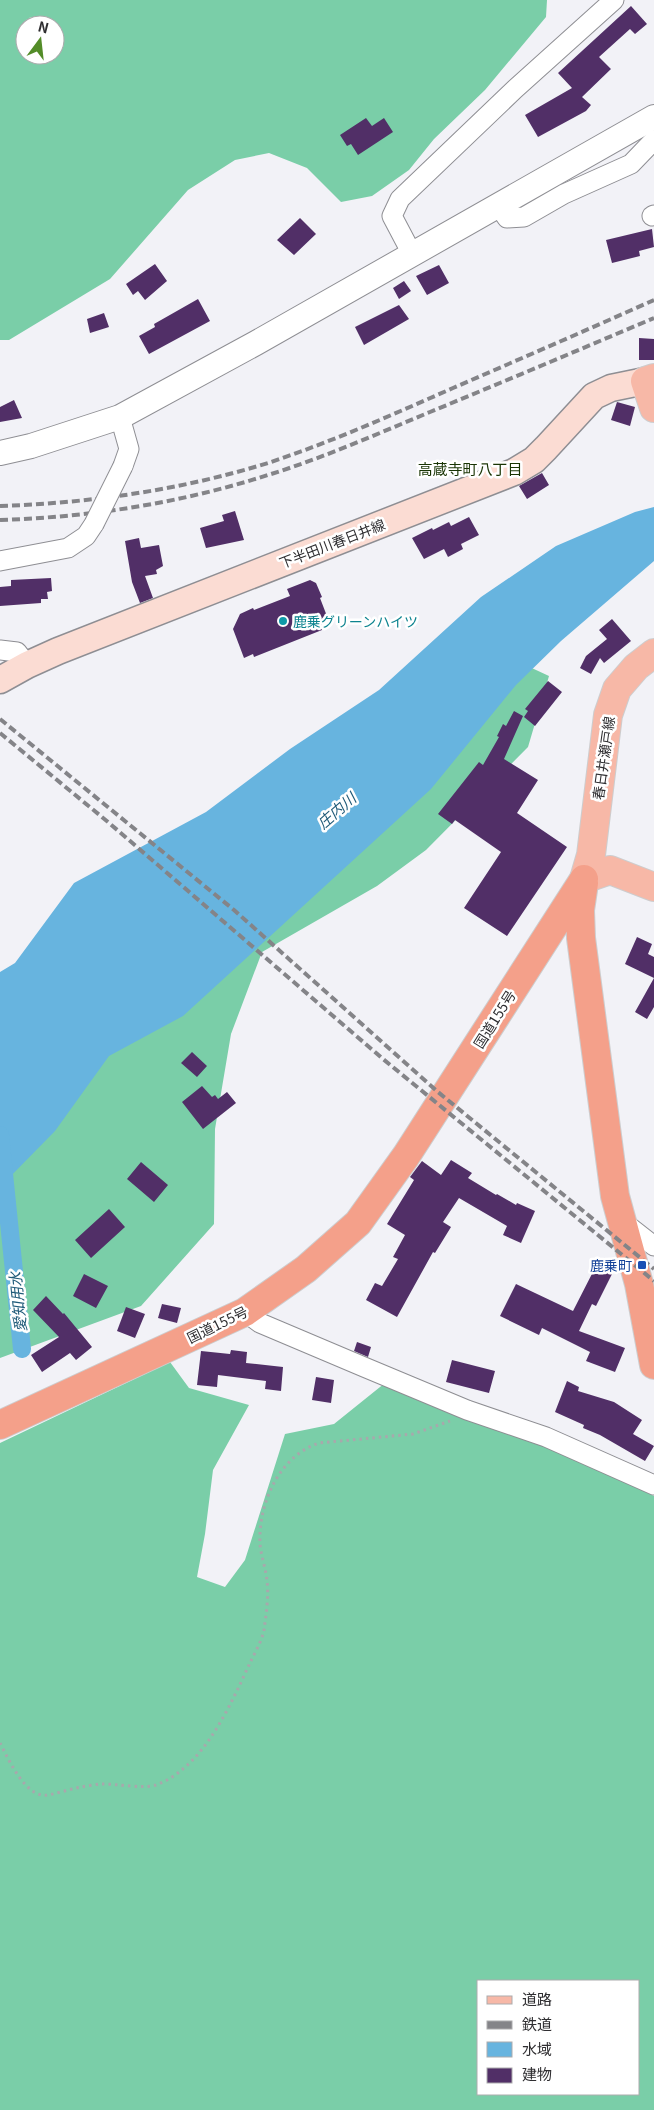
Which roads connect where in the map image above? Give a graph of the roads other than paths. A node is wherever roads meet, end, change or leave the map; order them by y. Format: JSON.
{"nodes":[{"id":1,"x":612,"y":1,"type":"edge"},
{"id":2,"x":654,"y":117,"type":"edge"},
{"id":3,"x":654,"y":140,"type":"edge"},
{"id":4,"x":498,"y":205,"type":"junction"},
{"id":5,"x":412,"y":254,"type":"junction"},
{"id":6,"x":649,"y":379,"type":"edge"},
{"id":7,"x":654,"y":408,"type":"edge"},
{"id":8,"x":120,"y":417,"type":"junction"},
{"id":9,"x":0,"y":452,"type":"edge"},
{"id":10,"x":0,"y":561,"type":"edge"},
{"id":11,"x":0,"y":650,"type":"edge"},
{"id":12,"x":654,"y":653,"type":"edge"},
{"id":13,"x":26,"y":665,"type":"junction"},
{"id":14,"x":0,"y":680,"type":"edge"},
{"id":15,"x":584,"y":879,"type":"junction"},
{"id":16,"x":654,"y":886,"type":"edge"},
{"id":17,"x":622,"y":1221,"type":"junction"},
{"id":18,"x":654,"y":1246,"type":"edge"},
{"id":19,"x":244,"y":1312,"type":"junction"},
{"id":20,"x":654,"y":1365,"type":"edge"},
{"id":21,"x":0,"y":1426,"type":"edge"},
{"id":22,"x":654,"y":1485,"type":"edge"}],
"edges":[{"from":1,"to":5,"type":"street"},
{"from":2,"to":4,"type":"street"},
{"from":3,"to":4,"type":"street"},
{"from":4,"to":5,"type":"street"},
{"from":5,"to":8,"type":"street"},
{"from":6,"to":7,"type":"main road"},
{"from":6,"to":13,"type":"main road","name":"下半田川春日井線"},
{"from":8,"to":9,"type":"street"},
{"from":8,"to":10,"type":"street","bridge":true},
{"from":11,"to":13,"type":"street"},
{"from":12,"to":15,"type":"main road","name":"春日井瀬戸線"},
{"from":13,"to":14,"type":"main road","name":"下半田川春日井線"},
{"from":15,"to":16,"type":"main road"},
{"from":15,"to":17,"type":"highway"},
{"from":15,"to":19,"type":"highway","name":"国道155号"},
{"from":17,"to":18,"type":"street"},
{"from":17,"to":20,"type":"highway"},
{"from":19,"to":21,"type":"highway","name":"国道155号"},
{"from":19,"to":22,"type":"street"}]}
